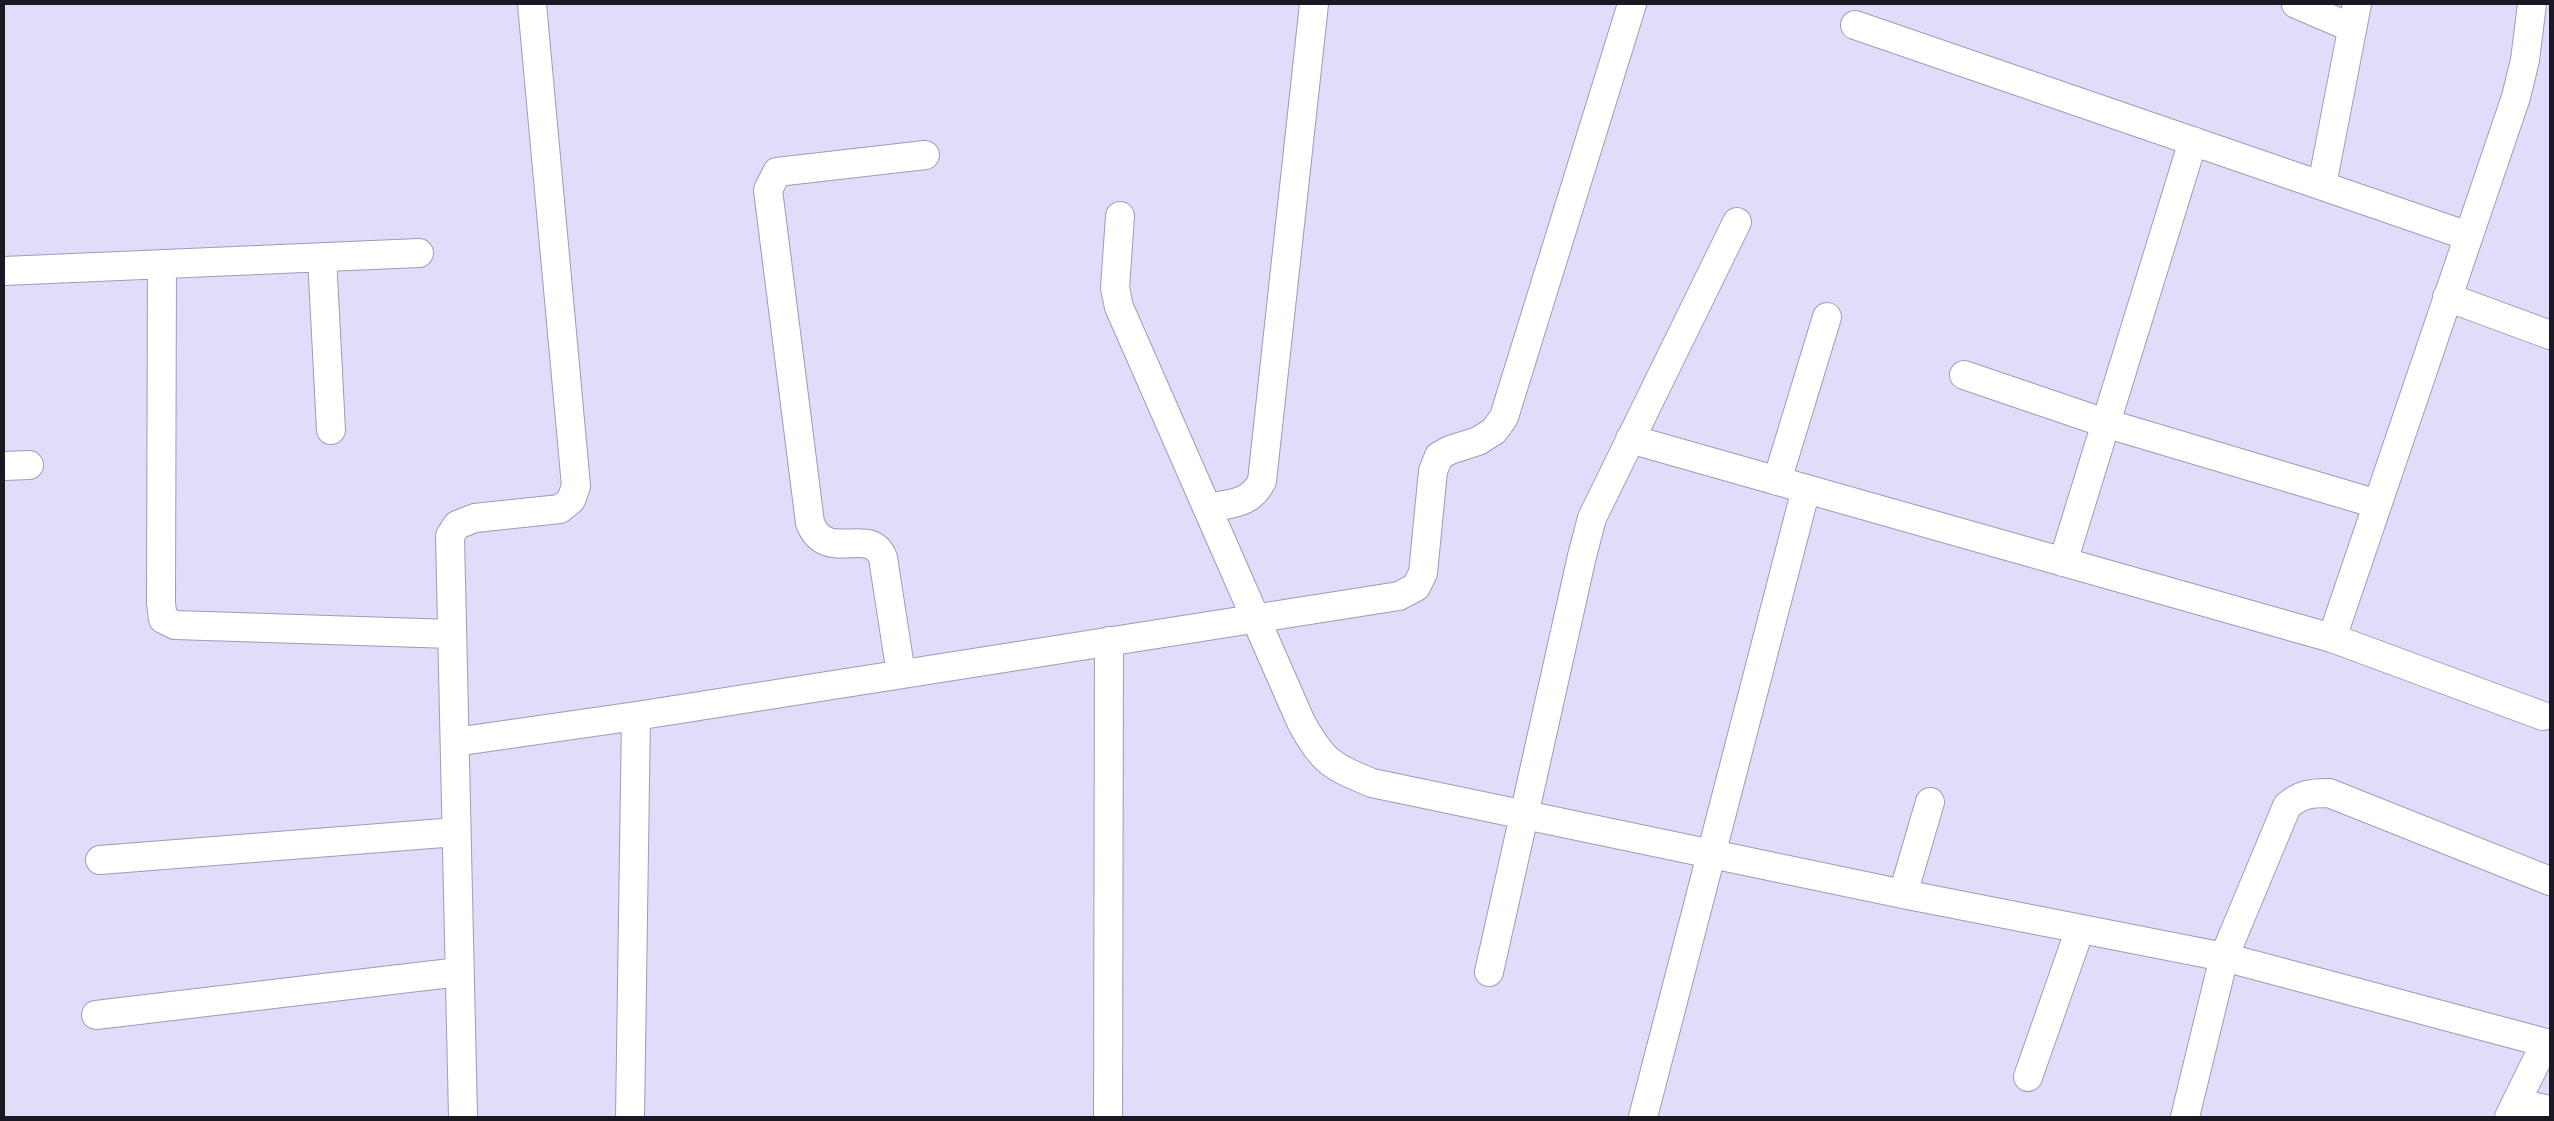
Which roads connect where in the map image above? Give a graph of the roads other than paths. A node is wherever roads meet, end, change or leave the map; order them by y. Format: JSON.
{"nodes":[{"id":1,"x":532,"y":4,"type":"edge"},
{"id":2,"x":1314,"y":4,"type":"edge"},
{"id":3,"x":1632,"y":4,"type":"edge"},
{"id":4,"x":2296,"y":4,"type":"edge"},
{"id":5,"x":2532,"y":4,"type":"edge"},
{"id":6,"x":2355,"y":16,"type":"edge"},
{"id":7,"x":1855,"y":25,"type":"dead end"},
{"id":8,"x":2193,"y":141,"type":"junction"},
{"id":9,"x":925,"y":155,"type":"dead end"},
{"id":10,"x":2322,"y":185,"type":"junction"},
{"id":11,"x":1120,"y":216,"type":"dead end"},
{"id":12,"x":1737,"y":222,"type":"dead end"},
{"id":13,"x":2468,"y":236,"type":"junction"},
{"id":14,"x":419,"y":253,"type":"dead end"},
{"id":15,"x":322,"y":257,"type":"junction"},
{"id":16,"x":162,"y":264,"type":"junction"},
{"id":17,"x":4,"y":271,"type":"edge"},
{"id":18,"x":2447,"y":297,"type":"junction"},
{"id":19,"x":1827,"y":317,"type":"dead end"},
{"id":20,"x":2550,"y":335,"type":"edge"},
{"id":21,"x":1964,"y":375,"type":"dead end"},
{"id":22,"x":2106,"y":423,"type":"junction"},
{"id":23,"x":331,"y":430,"type":"dead end"},
{"id":24,"x":1630,"y":439,"type":"junction"},
{"id":25,"x":1777,"y":481,"type":"junction"},
{"id":26,"x":1806,"y":488,"type":"junction"},
{"id":27,"x":2377,"y":504,"type":"junction"},
{"id":28,"x":1207,"y":508,"type":"junction"},
{"id":29,"x":2063,"y":562,"type":"junction"},
{"id":30,"x":1255,"y":618,"type":"junction"},
{"id":31,"x":452,"y":634,"type":"junction"},
{"id":32,"x":2332,"y":638,"type":"junction"},
{"id":33,"x":1109,"y":641,"type":"junction"},
{"id":34,"x":901,"y":674,"type":"junction"},
{"id":35,"x":636,"y":716,"type":"junction"},
{"id":36,"x":2543,"y":716,"type":"dead end"},
{"id":37,"x":455,"y":742,"type":"junction"},
{"id":38,"x":1930,"y":802,"type":"dead end"},
{"id":39,"x":1524,"y":815,"type":"junction"},
{"id":40,"x":456,"y":832,"type":"junction"},
{"id":41,"x":1713,"y":853,"type":"junction"},
{"id":42,"x":100,"y":860,"type":"dead end"},
{"id":43,"x":2550,"y":881,"type":"edge"},
{"id":44,"x":1903,"y":894,"type":"junction"},
{"id":45,"x":2080,"y":929,"type":"junction"},
{"id":46,"x":2224,"y":957,"type":"junction"},
{"id":47,"x":459,"y":972,"type":"junction"},
{"id":48,"x":1489,"y":972,"type":"dead end"},
{"id":49,"x":96,"y":1015,"type":"dead end"},
{"id":50,"x":2550,"y":1044,"type":"edge"},
{"id":51,"x":2028,"y":1076,"type":"dead end"},
{"id":52,"x":2512,"y":1110,"type":"edge"},
{"id":53,"x":2550,"y":1110,"type":"edge"},
{"id":54,"x":463,"y":1117,"type":"edge"},
{"id":55,"x":630,"y":1117,"type":"edge"},
{"id":56,"x":1108,"y":1117,"type":"edge"},
{"id":57,"x":1643,"y":1117,"type":"edge"},
{"id":58,"x":2185,"y":1117,"type":"edge"}],
"edges":[{"from":1,"to":31,"type":"street"},
{"from":2,"to":28,"type":"street"},
{"from":3,"to":30,"type":"street"},
{"from":4,"to":6,"type":"street"},
{"from":5,"to":13,"type":"street"},
{"from":6,"to":10,"type":"street"},
{"from":7,"to":8,"type":"street"},
{"from":8,"to":10,"type":"street"},
{"from":8,"to":22,"type":"street"},
{"from":9,"to":34,"type":"street"},
{"from":10,"to":13,"type":"street"},
{"from":11,"to":28,"type":"street"},
{"from":12,"to":24,"type":"street"},
{"from":13,"to":18,"type":"street"},
{"from":14,"to":15,"type":"street"},
{"from":15,"to":16,"type":"street"},
{"from":15,"to":23,"type":"street"},
{"from":16,"to":17,"type":"street"},
{"from":16,"to":31,"type":"street"},
{"from":18,"to":20,"type":"street"},
{"from":18,"to":27,"type":"street"},
{"from":19,"to":25,"type":"street"},
{"from":21,"to":22,"type":"street"},
{"from":22,"to":27,"type":"street"},
{"from":22,"to":29,"type":"street"},
{"from":24,"to":25,"type":"street"},
{"from":24,"to":39,"type":"street"},
{"from":25,"to":26,"type":"street"},
{"from":26,"to":29,"type":"street"},
{"from":26,"to":41,"type":"street"},
{"from":27,"to":32,"type":"street"},
{"from":28,"to":30,"type":"street"},
{"from":29,"to":32,"type":"street"},
{"from":30,"to":33,"type":"street"},
{"from":30,"to":39,"type":"street"},
{"from":31,"to":37,"type":"street"},
{"from":32,"to":36,"type":"street"},
{"from":33,"to":34,"type":"street"},
{"from":33,"to":56,"type":"street"},
{"from":34,"to":35,"type":"street"},
{"from":35,"to":37,"type":"street"},
{"from":35,"to":55,"type":"street"},
{"from":37,"to":40,"type":"street"},
{"from":38,"to":44,"type":"street"},
{"from":39,"to":41,"type":"street"},
{"from":39,"to":48,"type":"street"},
{"from":40,"to":42,"type":"street"},
{"from":40,"to":47,"type":"street"},
{"from":41,"to":44,"type":"street"},
{"from":41,"to":57,"type":"street"},
{"from":43,"to":46,"type":"street"},
{"from":44,"to":45,"type":"street"},
{"from":45,"to":46,"type":"street"},
{"from":45,"to":51,"type":"street"},
{"from":46,"to":50,"type":"street"},
{"from":46,"to":58,"type":"street"},
{"from":47,"to":49,"type":"street"},
{"from":47,"to":54,"type":"street"},
{"from":50,"to":52,"type":"street"},
{"from":52,"to":53,"type":"street"}]}
